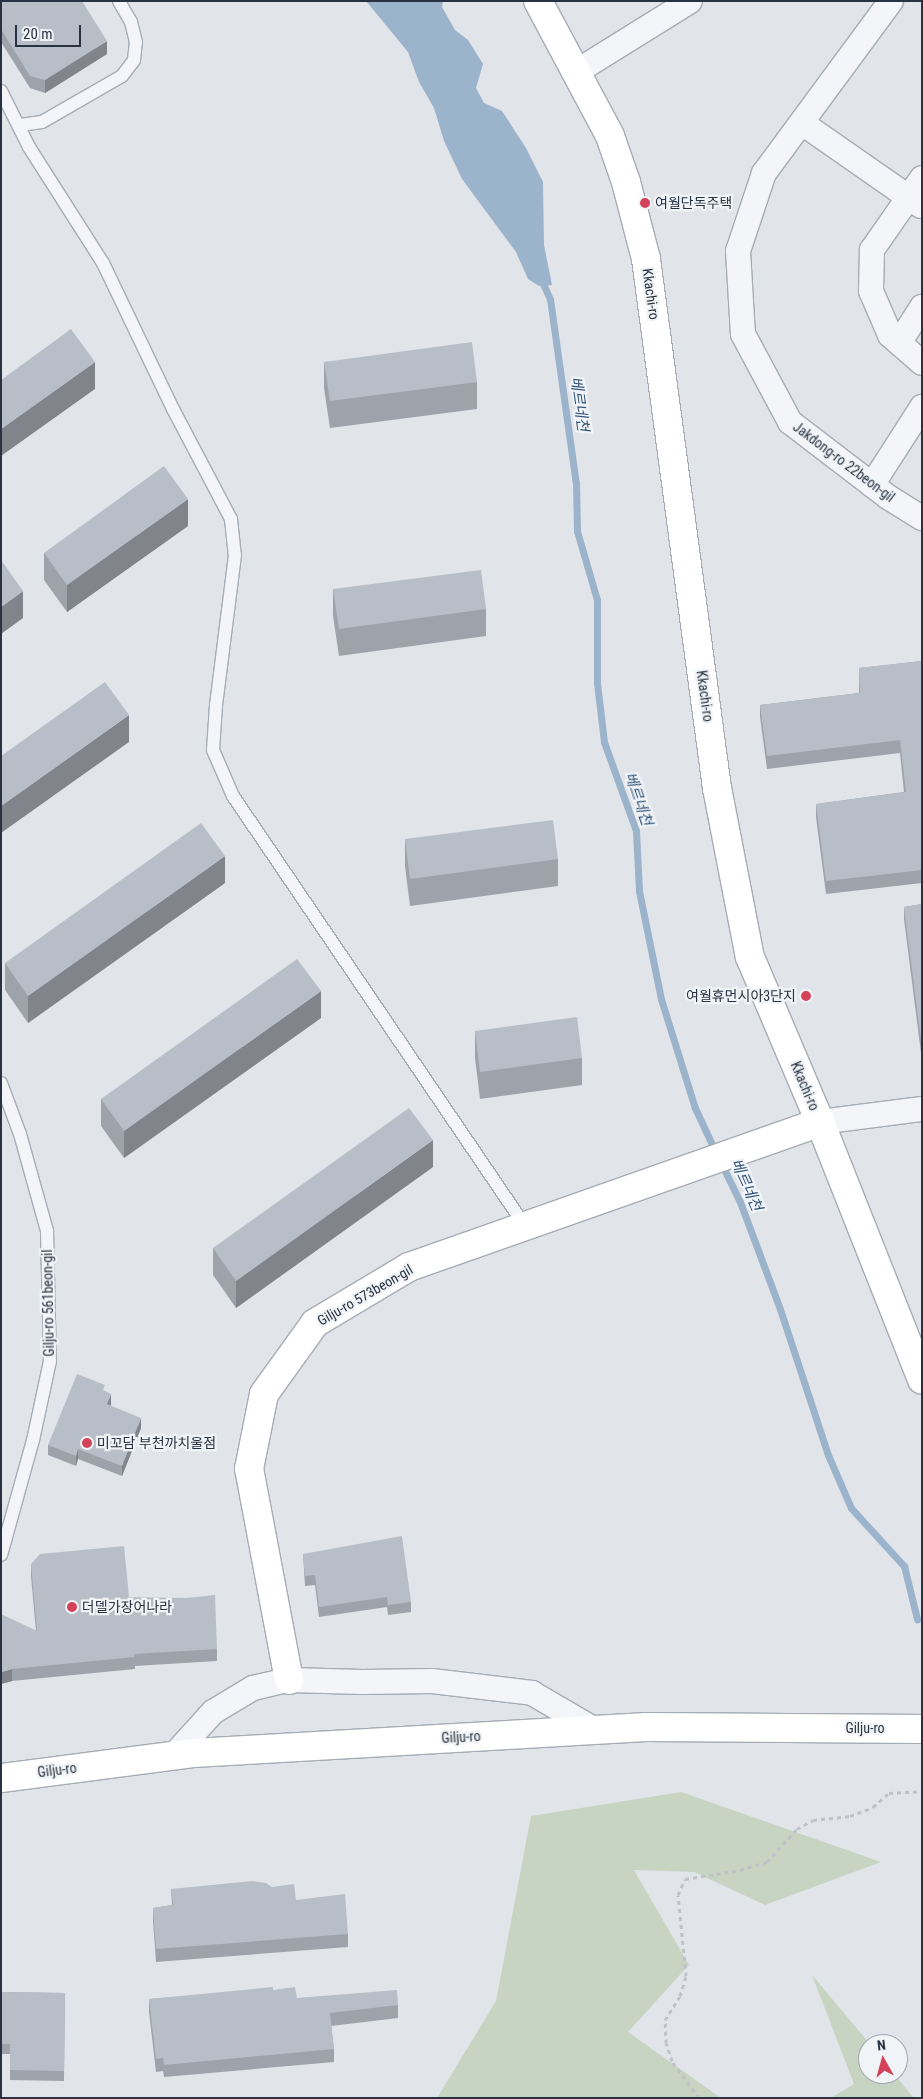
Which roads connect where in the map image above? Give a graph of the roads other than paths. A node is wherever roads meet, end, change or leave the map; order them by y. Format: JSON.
{"nodes":[{"id":1,"x":119,"y":1,"type":"edge"},
{"id":2,"x":538,"y":1,"type":"edge"},
{"id":3,"x":690,"y":1,"type":"edge"},
{"id":4,"x":891,"y":1,"type":"edge"},
{"id":5,"x":576,"y":72,"type":"junction"},
{"id":6,"x":1,"y":91,"type":"edge"},
{"id":7,"x":802,"y":123,"type":"junction"},
{"id":8,"x":20,"y":125,"type":"junction"},
{"id":9,"x":917,"y":194,"type":"edge"},
{"id":10,"x":922,"y":307,"type":"edge"},
{"id":11,"x":899,"y":343,"type":"junction"},
{"id":12,"x":922,"y":363,"type":"edge"},
{"id":13,"x":922,"y":407,"type":"edge"},
{"id":14,"x":872,"y":485,"type":"junction"},
{"id":15,"x":922,"y":518,"type":"edge"},
{"id":16,"x":1,"y":1083,"type":"edge"},
{"id":17,"x":922,"y":1109,"type":"edge"},
{"id":18,"x":820,"y":1122,"type":"junction"},
{"id":19,"x":525,"y":1226,"type":"junction"},
{"id":20,"x":922,"y":1380,"type":"edge"},
{"id":21,"x":1,"y":1555,"type":"edge"},
{"id":22,"x":288,"y":1680,"type":"junction"},
{"id":23,"x":922,"y":1729,"type":"edge"},
{"id":24,"x":595,"y":1730,"type":"junction"},
{"id":25,"x":174,"y":1755,"type":"junction"},
{"id":26,"x":1,"y":1778,"type":"edge"}],
"edges":[{"from":1,"to":8,"type":"lane"},
{"from":2,"to":5,"type":"street","name":"Kkachi-ro"},
{"from":3,"to":5,"type":"street"},
{"from":4,"to":7,"type":"street","name":"Jakdong-ro 22beon-gil"},
{"from":5,"to":18,"type":"street","name":"Kkachi-ro"},
{"from":6,"to":8,"type":"lane"},
{"from":7,"to":9,"type":"street"},
{"from":7,"to":14,"type":"street","name":"Jakdong-ro 22beon-gil"},
{"from":8,"to":19,"type":"lane"},
{"from":9,"to":11,"type":"street"},
{"from":10,"to":11,"type":"street"},
{"from":11,"to":12,"type":"street"},
{"from":13,"to":14,"type":"street"},
{"from":14,"to":15,"type":"street","name":"Jakdong-ro 22beon-gil"},
{"from":16,"to":21,"type":"lane","name":"Gilju-ro 561beon-gil"},
{"from":17,"to":18,"type":"street"},
{"from":18,"to":19,"type":"street","name":"Gilju-ro 573beon-gil"},
{"from":18,"to":20,"type":"street","name":"Kkachi-ro"},
{"from":19,"to":22,"type":"street","name":"Gilju-ro 573beon-gil"},
{"from":22,"to":24,"type":"street"},
{"from":22,"to":25,"type":"street"},
{"from":23,"to":24,"type":"street","name":"Gilju-ro"},
{"from":24,"to":25,"type":"street","name":"Gilju-ro"},
{"from":25,"to":26,"type":"street","name":"Gilju-ro"}]}
